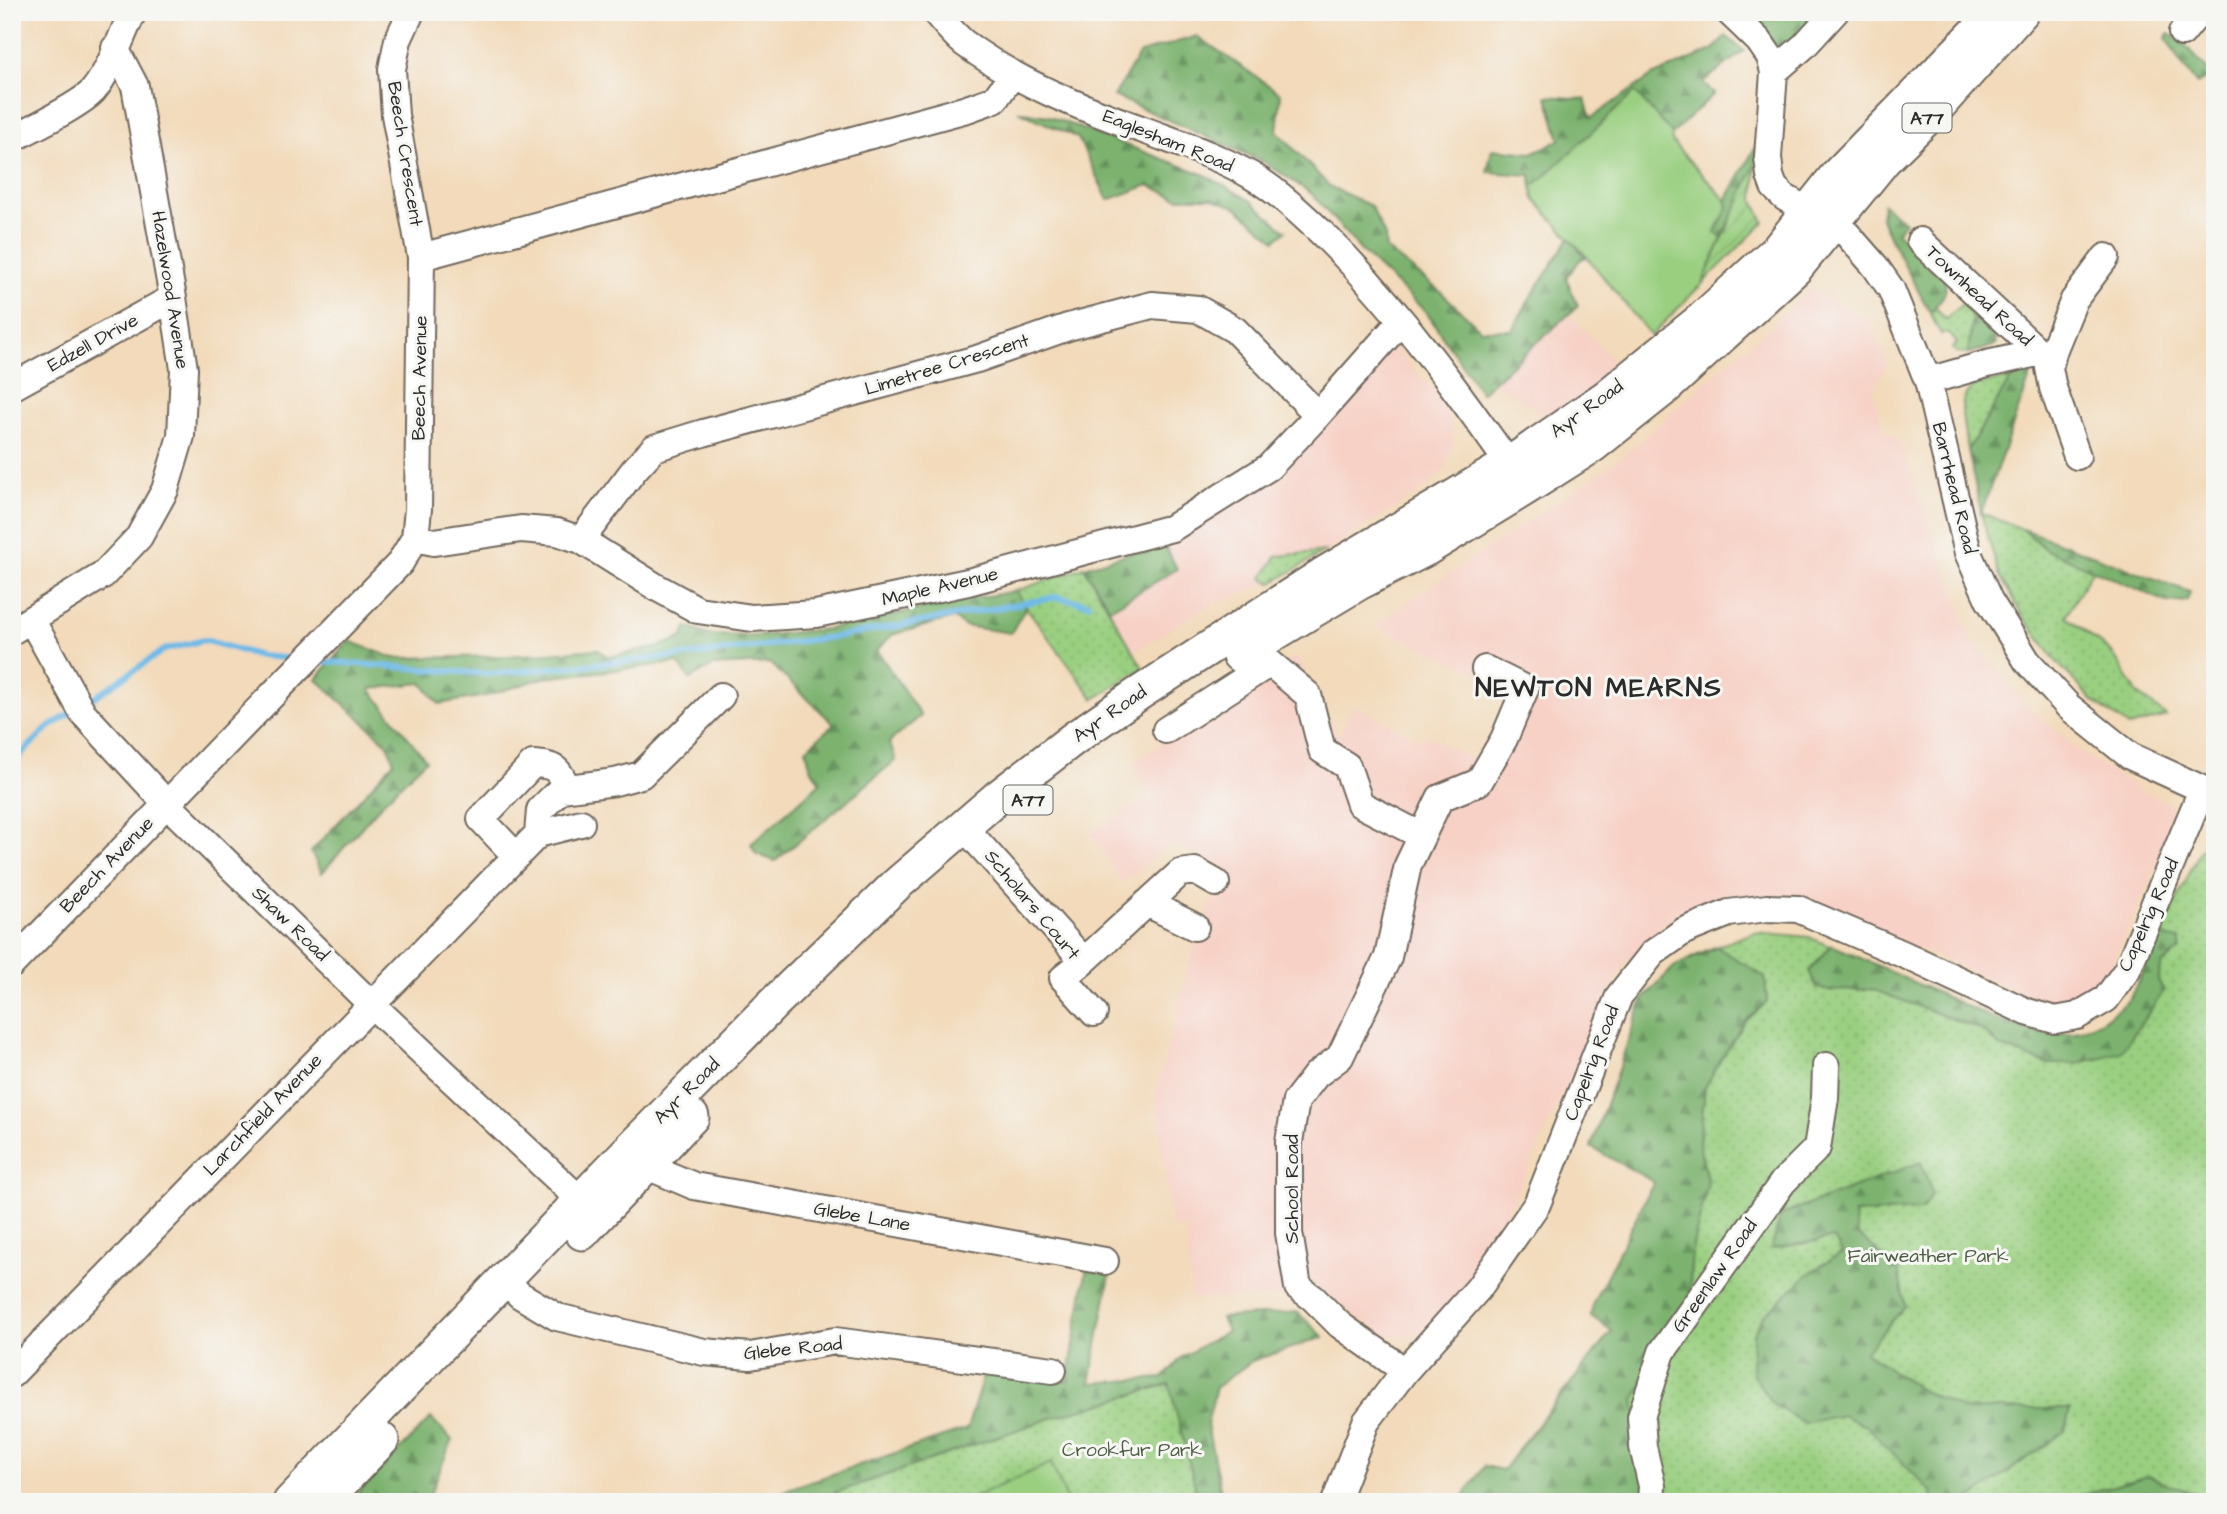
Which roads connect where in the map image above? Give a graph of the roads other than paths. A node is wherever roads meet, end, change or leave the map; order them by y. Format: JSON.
{"nodes":[{"id":1,"x":133,"y":12,"type":"edge"},
{"id":2,"x":411,"y":12,"type":"edge"},
{"id":3,"x":934,"y":12,"type":"edge"},
{"id":4,"x":1729,"y":12,"type":"edge"},
{"id":5,"x":1835,"y":12,"type":"edge"},
{"id":6,"x":1996,"y":12,"type":"edge"},
{"id":7,"x":2022,"y":12,"type":"edge"},
{"id":8,"x":2199,"y":12,"type":"edge"},
{"id":9,"x":2182,"y":33,"type":"dead end"},
{"id":10,"x":115,"y":48,"type":"junction"},
{"id":11,"x":1774,"y":72,"type":"junction"},
{"id":12,"x":1013,"y":74,"type":"junction"},
{"id":13,"x":12,"y":139,"type":"edge"},
{"id":14,"x":1820,"y":218,"type":"junction"},
{"id":15,"x":1920,"y":241,"type":"dead end"},
{"id":16,"x":421,"y":257,"type":"junction"},
{"id":17,"x":2106,"y":257,"type":"dead end"},
{"id":18,"x":173,"y":298,"type":"junction"},
{"id":19,"x":1401,"y":321,"type":"junction"},
{"id":20,"x":2046,"y":351,"type":"junction"},
{"id":21,"x":1928,"y":382,"type":"junction"},
{"id":22,"x":12,"y":387,"type":"edge"},
{"id":23,"x":1318,"y":415,"type":"junction"},
{"id":24,"x":2077,"y":456,"type":"dead end"},
{"id":25,"x":1518,"y":476,"type":"junction"},
{"id":26,"x":415,"y":538,"type":"junction"},
{"id":27,"x":581,"y":540,"type":"junction"},
{"id":28,"x":22,"y":626,"type":"edge"},
{"id":29,"x":1485,"y":669,"type":"dead end"},
{"id":30,"x":720,"y":696,"type":"dead end"},
{"id":31,"x":1166,"y":730,"type":"dead end"},
{"id":32,"x":568,"y":788,"type":"junction"},
{"id":33,"x":2209,"y":793,"type":"edge"},
{"id":34,"x":166,"y":803,"type":"junction"},
{"id":35,"x":581,"y":823,"type":"dead end"},
{"id":36,"x":538,"y":834,"type":"junction"},
{"id":37,"x":971,"y":835,"type":"junction"},
{"id":38,"x":1422,"y":836,"type":"junction"},
{"id":39,"x":516,"y":856,"type":"junction"},
{"id":40,"x":1216,"y":883,"type":"dead end"},
{"id":41,"x":1147,"y":903,"type":"junction"},
{"id":42,"x":1195,"y":927,"type":"dead end"},
{"id":43,"x":1084,"y":961,"type":"junction"},
{"id":44,"x":12,"y":964,"type":"edge"},
{"id":45,"x":371,"y":1004,"type":"junction"},
{"id":46,"x":1094,"y":1013,"type":"dead end"},
{"id":47,"x":1826,"y":1066,"type":"dead end"},
{"id":48,"x":638,"y":1158,"type":"junction"},
{"id":49,"x":589,"y":1209,"type":"junction"},
{"id":50,"x":1105,"y":1261,"type":"dead end"},
{"id":51,"x":512,"y":1287,"type":"junction"},
{"id":52,"x":1053,"y":1370,"type":"dead end"},
{"id":53,"x":1405,"y":1371,"type":"junction"},
{"id":54,"x":12,"y":1374,"type":"edge"},
{"id":55,"x":290,"y":1502,"type":"edge"},
{"id":56,"x":323,"y":1502,"type":"edge"},
{"id":57,"x":1335,"y":1502,"type":"edge"},
{"id":58,"x":1651,"y":1502,"type":"edge"}],
"edges":[{"from":1,"to":10,"type":"street"},
{"from":2,"to":16,"type":"street","name":"Beech Crescent"},
{"from":3,"to":12,"type":"street","name":"Eaglesham Road"},
{"from":4,"to":11,"type":"street"},
{"from":5,"to":11,"type":"street"},
{"from":6,"to":14,"type":"main road","name":"Ayr Road","number":"A77"},
{"from":7,"to":14,"type":"main road","name":"Ayr Road","number":"A77"},
{"from":8,"to":9,"type":"street"},
{"from":10,"to":13,"type":"street"},
{"from":10,"to":18,"type":"street","name":"Hazelwood Avenue"},
{"from":11,"to":14,"type":"street","name":"Barrhead Road"},
{"from":12,"to":16,"type":"street"},
{"from":12,"to":19,"type":"street","name":"Eaglesham Road"},
{"from":14,"to":21,"type":"street","name":"Barrhead Road"},
{"from":14,"to":25,"type":"main road","name":"Ayr Road","number":"A77"},
{"from":15,"to":20,"type":"street","name":"Townhead Road"},
{"from":16,"to":26,"type":"street","name":"Beech Avenue"},
{"from":17,"to":20,"type":"street","name":"Townhead Road"},
{"from":18,"to":22,"type":"street","name":"Edzell Drive"},
{"from":18,"to":28,"type":"street","name":"Hazelwood Avenue"},
{"from":19,"to":23,"type":"street","name":"Maple Avenue"},
{"from":19,"to":25,"type":"street","name":"Eaglesham Road"},
{"from":20,"to":21,"type":"street","name":"Townhead Road"},
{"from":20,"to":24,"type":"street","name":"Townhead Road"},
{"from":21,"to":33,"type":"street","name":"Barrhead Road"},
{"from":23,"to":27,"type":"street","name":"Maple Avenue"},
{"from":23,"to":27,"type":"street","name":"Limetree Crescent"},
{"from":25,"to":37,"type":"main road","name":"Ayr Road","number":"A77"},
{"from":26,"to":27,"type":"street","name":"Maple Avenue"},
{"from":26,"to":34,"type":"street","name":"Beech Avenue"},
{"from":28,"to":34,"type":"street","name":"Shaw Road"},
{"from":29,"to":38,"type":"street"},
{"from":30,"to":32,"type":"street"},
{"from":31,"to":38,"type":"street"},
{"from":32,"to":36,"type":"street"},
{"from":32,"to":39,"type":"street"},
{"from":33,"to":53,"type":"street","name":"Capelrig Road"},
{"from":34,"to":44,"type":"street","name":"Beech Avenue"},
{"from":34,"to":45,"type":"street","name":"Shaw Road"},
{"from":35,"to":36,"type":"street"},
{"from":36,"to":39,"type":"street","name":"Larchfield Avenue"},
{"from":37,"to":43,"type":"street","name":"Scholars Court"},
{"from":37,"to":48,"type":"main road","name":"Ayr Road","number":"A77"},
{"from":38,"to":53,"type":"street","name":"School Road"},
{"from":39,"to":45,"type":"street","name":"Larchfield Avenue"},
{"from":40,"to":41,"type":"street"},
{"from":41,"to":42,"type":"street"},
{"from":41,"to":43,"type":"street"},
{"from":43,"to":46,"type":"street","name":"Scholars Court"},
{"from":45,"to":49,"type":"street","name":"Shaw Road"},
{"from":45,"to":54,"type":"street","name":"Larchfield Avenue"},
{"from":47,"to":58,"type":"street","name":"Greenlaw Road"},
{"from":48,"to":49,"type":"main road","name":"Ayr Road","number":"A77"},
{"from":48,"to":50,"type":"street","name":"Glebe Lane"},
{"from":49,"to":51,"type":"main road","name":"Ayr Road","number":"A77"},
{"from":51,"to":52,"type":"street","name":"Glebe Road"},
{"from":51,"to":55,"type":"main road","name":"Ayr Road","number":"A77"},
{"from":51,"to":56,"type":"main road","name":"Ayr Road","number":"A77"},
{"from":53,"to":57,"type":"street","name":"Capelrig Road"}]}
